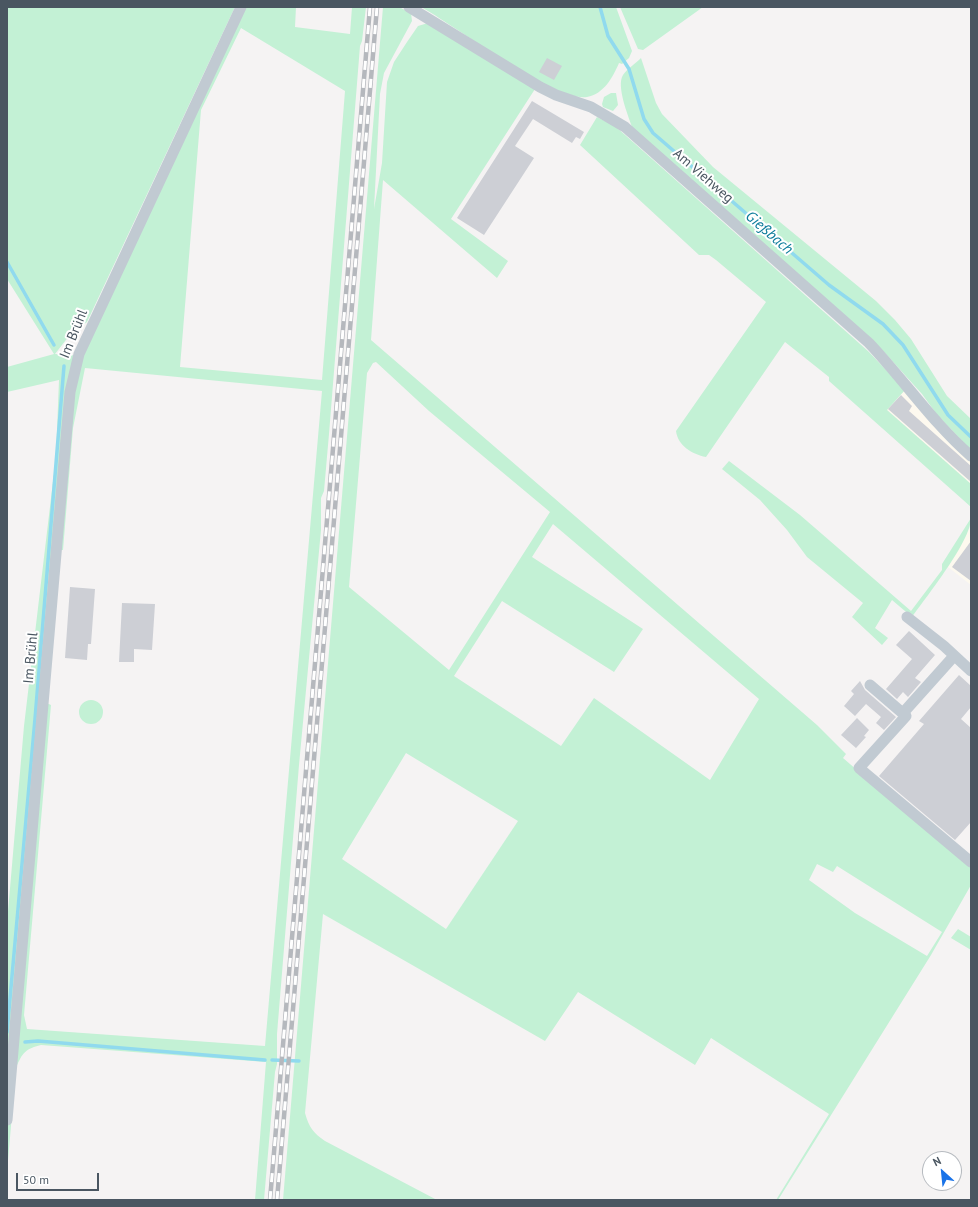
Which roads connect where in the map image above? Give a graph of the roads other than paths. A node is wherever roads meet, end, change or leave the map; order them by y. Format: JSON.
{"nodes":[{"id":1,"x":241,"y":7,"type":"edge"},
{"id":2,"x":409,"y":7,"type":"edge"},
{"id":3,"x":971,"y":456,"type":"edge"},
{"id":4,"x":907,"y":617,"type":"dead end"},
{"id":5,"x":954,"y":656,"type":"junction"},
{"id":6,"x":971,"y":671,"type":"edge"},
{"id":7,"x":870,"y":685,"type":"dead end"},
{"id":8,"x":903,"y":713,"type":"junction"},
{"id":9,"x":971,"y":862,"type":"edge"},
{"id":10,"x":7,"y":1120,"type":"edge"}],
"edges":[{"from":1,"to":10,"type":"street","name":"Im Brühl"},
{"from":2,"to":3,"type":"street","name":"Am Viehweg"},
{"from":4,"to":5,"type":"street"},
{"from":5,"to":6,"type":"street"},
{"from":5,"to":8,"type":"street"},
{"from":7,"to":8,"type":"street"},
{"from":8,"to":9,"type":"street"}]}
